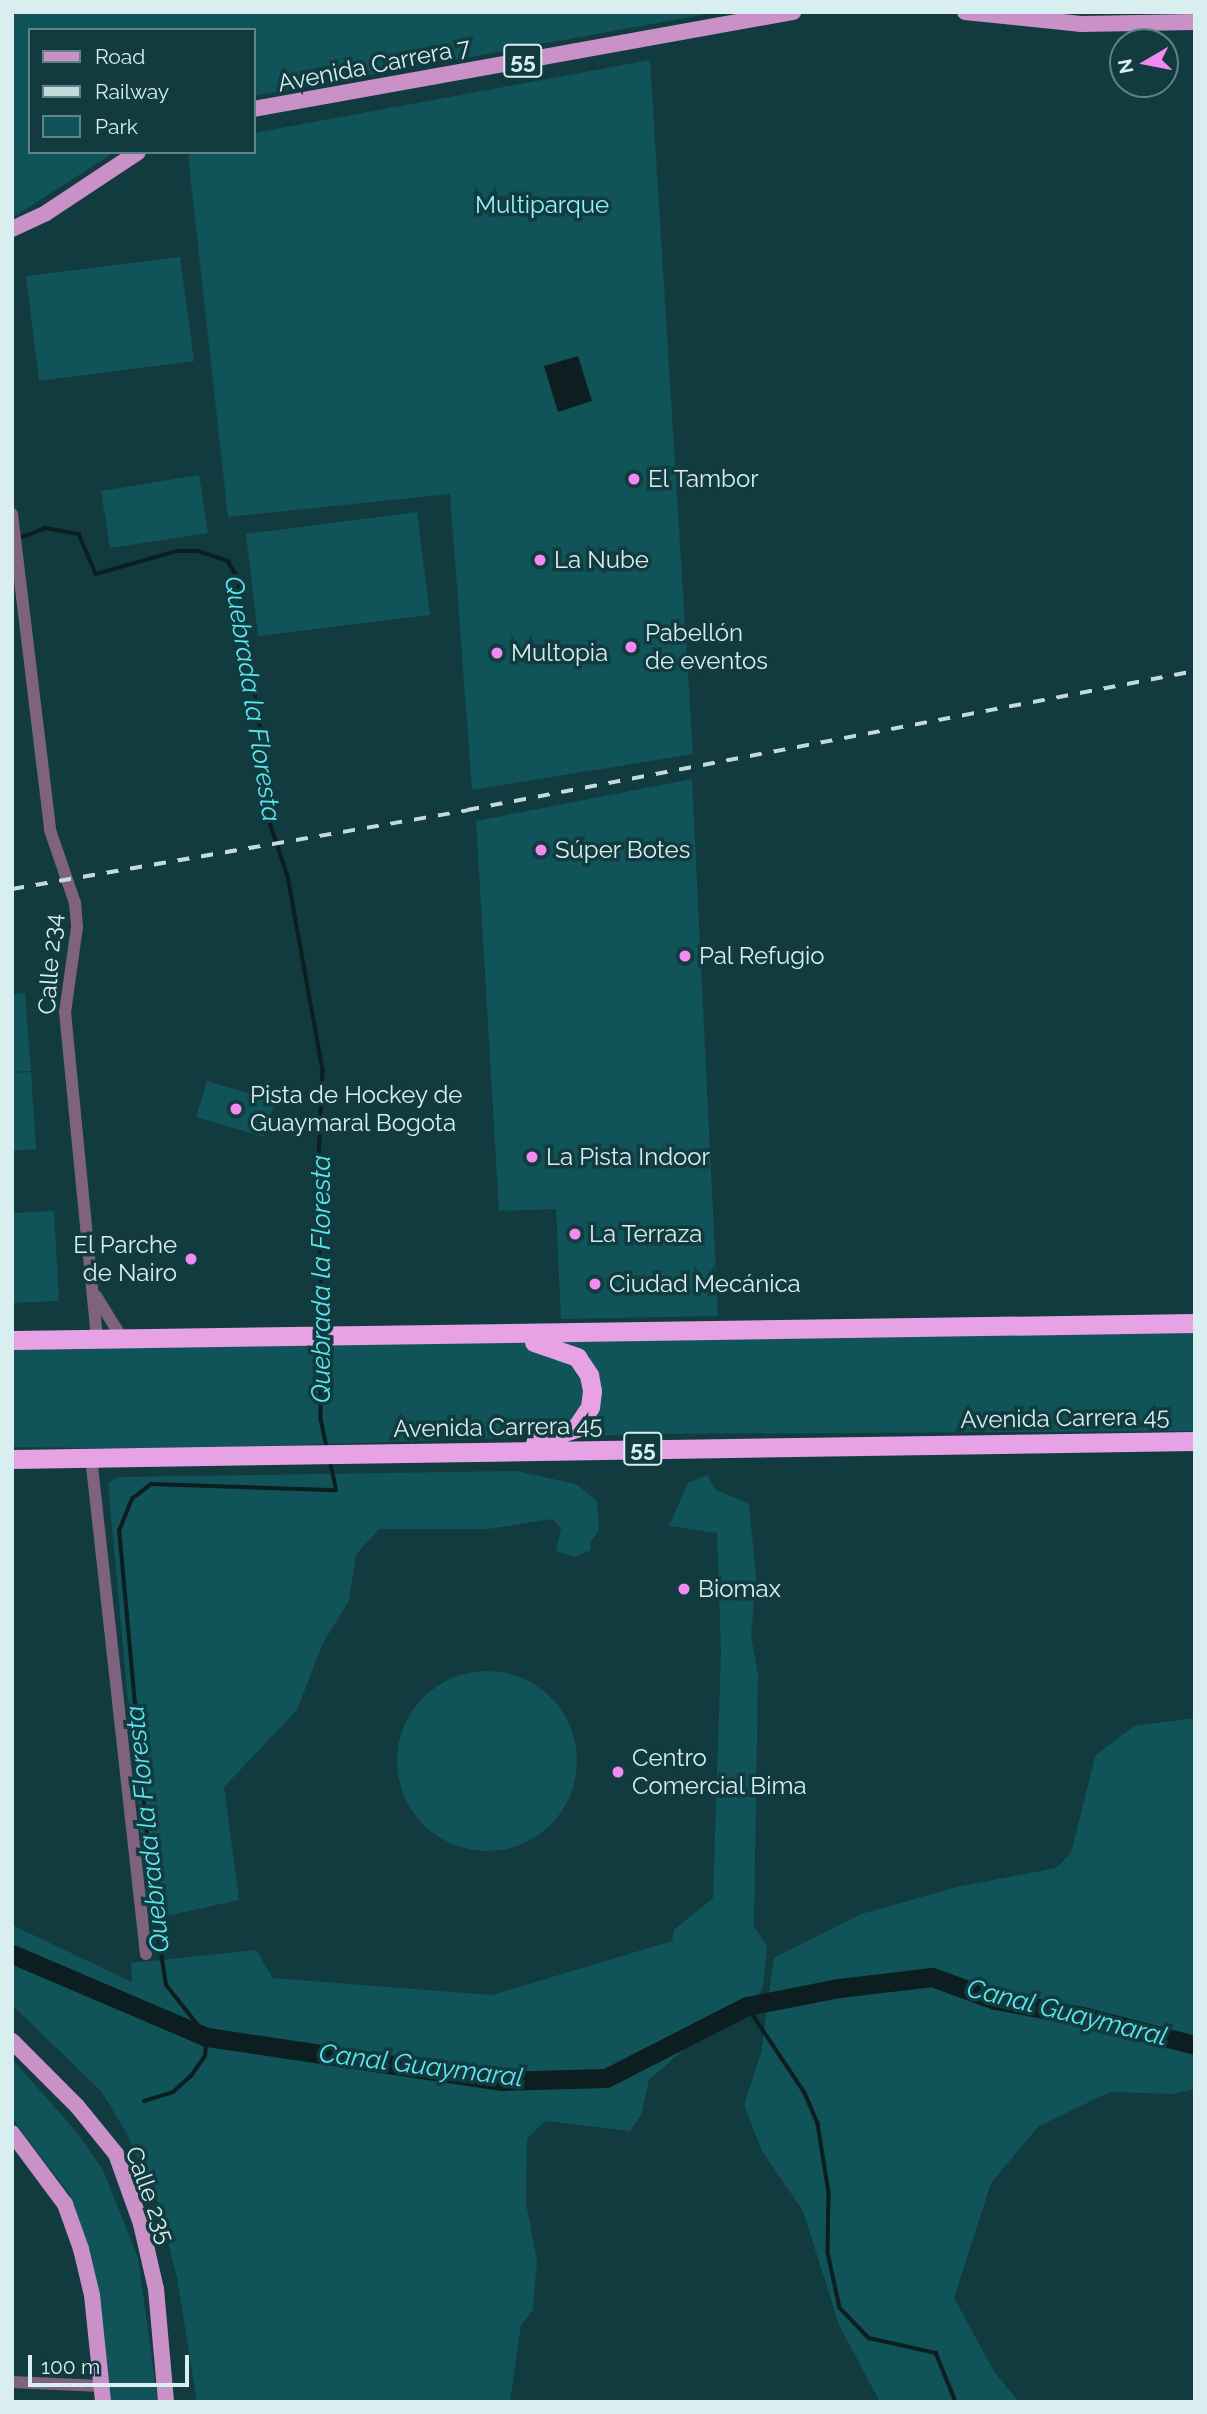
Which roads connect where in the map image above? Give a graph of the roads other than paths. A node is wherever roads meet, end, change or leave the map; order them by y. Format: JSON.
{"nodes":[{"id":1,"x":793,"y":12,"type":"edge"},
{"id":2,"x":965,"y":12,"type":"edge"},
{"id":3,"x":1195,"y":22,"type":"edge"},
{"id":4,"x":256,"y":109,"type":"edge"},
{"id":5,"x":135,"y":154,"type":"edge"},
{"id":6,"x":13,"y":227,"type":"edge"},
{"id":7,"x":12,"y":514,"type":"edge"},
{"id":8,"x":94,"y":1293,"type":"junction"},
{"id":9,"x":1195,"y":1323,"type":"edge"},
{"id":10,"x":459,"y":1335,"type":"junction"},
{"id":11,"x":97,"y":1338,"type":"junction"},
{"id":12,"x":122,"y":1338,"type":"junction"},
{"id":13,"x":12,"y":1340,"type":"edge"},
{"id":14,"x":1195,"y":1441,"type":"edge"},
{"id":15,"x":451,"y":1452,"type":"junction"},
{"id":16,"x":92,"y":1457,"type":"junction"},
{"id":17,"x":12,"y":1459,"type":"edge"},
{"id":18,"x":146,"y":1954,"type":"dead end"},
{"id":19,"x":12,"y":2041,"type":"edge"},
{"id":20,"x":12,"y":2133,"type":"edge"},
{"id":21,"x":12,"y":2382,"type":"edge"},
{"id":22,"x":102,"y":2394,"type":"edge"},
{"id":23,"x":166,"y":2402,"type":"edge"}],
"edges":[{"from":1,"to":4,"type":"main road","name":"Avenida Carrera 7","number":"55"},
{"from":2,"to":3,"type":"main road"},
{"from":5,"to":6,"type":"main road"},
{"from":7,"to":8,"type":"street","name":"Calle 234"},
{"from":8,"to":11,"type":"street","name":"Calle 234"},
{"from":8,"to":12,"type":"street"},
{"from":9,"to":10,"type":"highway"},
{"from":10,"to":12,"type":"highway"},
{"from":10,"to":15,"type":"highway"},
{"from":11,"to":12,"type":"highway"},
{"from":11,"to":13,"type":"highway"},
{"from":14,"to":15,"type":"highway","name":"Avenida Carrera 45","number":"55"},
{"from":15,"to":16,"type":"highway","name":"Avenida Carrera 45","number":"55"},
{"from":16,"to":17,"type":"highway","name":"Avenida Carrera 45","number":"55"},
{"from":16,"to":18,"type":"street"},
{"from":19,"to":23,"type":"main road","name":"Calle 235"},
{"from":20,"to":22,"type":"main road"},
{"from":21,"to":22,"type":"street"}]}
